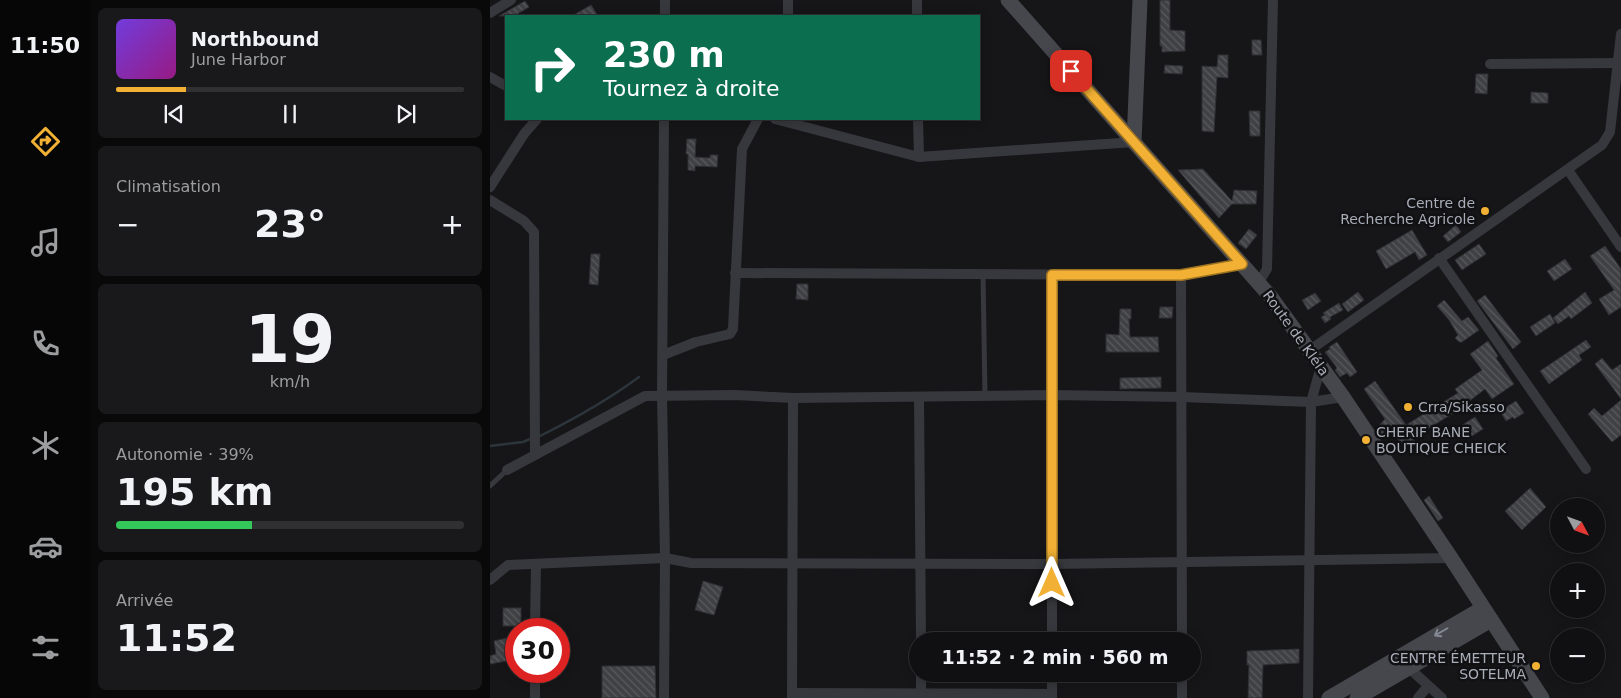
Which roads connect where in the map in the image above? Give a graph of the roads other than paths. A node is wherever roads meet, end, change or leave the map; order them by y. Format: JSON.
{"nodes":[{"id":1,"x":511,"y":0,"type":"edge"},
{"id":2,"x":665,"y":0,"type":"edge"},
{"id":3,"x":788,"y":0,"type":"edge"},
{"id":4,"x":917,"y":0,"type":"edge"},
{"id":5,"x":1008,"y":0,"type":"edge"},
{"id":6,"x":1140,"y":0,"type":"edge"},
{"id":7,"x":1272,"y":0,"type":"edge"},
{"id":8,"x":490,"y":13,"type":"edge"},
{"id":9,"x":665,"y":15,"type":"edge"},
{"id":10,"x":788,"y":15,"type":"edge"},
{"id":11,"x":917,"y":15,"type":"edge"},
{"id":12,"x":1621,"y":34,"type":"edge"},
{"id":13,"x":1618,"y":63,"type":"junction"},
{"id":14,"x":1490,"y":64,"type":"dead end"},
{"id":15,"x":490,"y":77,"type":"edge"},
{"id":16,"x":505,"y":85,"type":"edge"},
{"id":17,"x":536,"y":120,"type":"edge"},
{"id":18,"x":664,"y":120,"type":"edge"},
{"id":19,"x":757,"y":120,"type":"edge"},
{"id":20,"x":786,"y":120,"type":"edge"},
{"id":21,"x":918,"y":120,"type":"edge"},
{"id":22,"x":1134,"y":142,"type":"junction"},
{"id":23,"x":918,"y":157,"type":"junction"},
{"id":24,"x":1568,"y":170,"type":"junction"},
{"id":25,"x":490,"y":187,"type":"edge"},
{"id":26,"x":490,"y":200,"type":"edge"},
{"id":27,"x":1621,"y":247,"type":"edge"},
{"id":28,"x":1439,"y":258,"type":"junction"},
{"id":29,"x":1242,"y":264,"type":"junction"},
{"id":30,"x":736,"y":272,"type":"junction"},
{"id":31,"x":984,"y":274,"type":"junction"},
{"id":32,"x":1052,"y":275,"type":"junction"},
{"id":33,"x":1181,"y":275,"type":"junction"},
{"id":34,"x":1258,"y":282,"type":"junction"},
{"id":35,"x":1310,"y":350,"type":"junction"},
{"id":36,"x":662,"y":355,"type":"junction"},
{"id":37,"x":1321,"y":366,"type":"junction"},
{"id":38,"x":662,"y":395,"type":"junction"},
{"id":39,"x":985,"y":396,"type":"junction"},
{"id":40,"x":1052,"y":396,"type":"junction"},
{"id":41,"x":919,"y":397,"type":"junction"},
{"id":42,"x":1182,"y":397,"type":"junction"},
{"id":43,"x":1343,"y":397,"type":"junction"},
{"id":44,"x":793,"y":398,"type":"junction"},
{"id":45,"x":1311,"y":402,"type":"junction"},
{"id":46,"x":535,"y":455,"type":"junction"},
{"id":47,"x":1586,"y":469,"type":"dead end"},
{"id":48,"x":507,"y":470,"type":"joint"},
{"id":49,"x":490,"y":486,"type":"edge"},
{"id":50,"x":665,"y":558,"type":"junction"},
{"id":51,"x":1451,"y":558,"type":"junction"},
{"id":52,"x":1309,"y":560,"type":"junction"},
{"id":53,"x":1183,"y":562,"type":"junction"},
{"id":54,"x":794,"y":563,"type":"junction"},
{"id":55,"x":921,"y":563,"type":"junction"},
{"id":56,"x":536,"y":564,"type":"junction"},
{"id":57,"x":1052,"y":564,"type":"junction"},
{"id":58,"x":490,"y":580,"type":"edge"},
{"id":59,"x":1487,"y":614,"type":"junction"},
{"id":60,"x":535,"y":618,"type":"edge"},
{"id":61,"x":921,"y":632,"type":"edge"},
{"id":62,"x":1052,"y":632,"type":"edge"},
{"id":63,"x":1182,"y":632,"type":"edge"},
{"id":64,"x":1408,"y":668,"type":"junction"},
{"id":65,"x":921,"y":682,"type":"edge"},
{"id":66,"x":1052,"y":682,"type":"edge"},
{"id":67,"x":1182,"y":682,"type":"edge"},
{"id":68,"x":535,"y":683,"type":"edge"},
{"id":69,"x":1428,"y":686,"type":"junction"},
{"id":70,"x":792,"y":696,"type":"edge"},
{"id":71,"x":921,"y":696,"type":"edge"},
{"id":72,"x":1052,"y":696,"type":"edge"},
{"id":73,"x":535,"y":698,"type":"edge"},
{"id":74,"x":664,"y":698,"type":"edge"},
{"id":75,"x":1182,"y":698,"type":"edge"},
{"id":76,"x":1308,"y":698,"type":"edge"},
{"id":77,"x":1329,"y":698,"type":"edge"},
{"id":78,"x":1357,"y":698,"type":"edge"},
{"id":79,"x":1418,"y":698,"type":"edge"},
{"id":80,"x":1442,"y":698,"type":"edge"},
{"id":81,"x":1541,"y":698,"type":"edge"}],
"edges":[{"from":1,"to":8,"type":"street"},
{"from":2,"to":9,"type":"street"},
{"from":3,"to":10,"type":"street"},
{"from":4,"to":11,"type":"street"},
{"from":5,"to":22,"type":"main road","name":"Route de Kléla"},
{"from":6,"to":22,"type":"main road"},
{"from":7,"to":34,"type":"street"},
{"from":12,"to":13,"type":"street"},
{"from":13,"to":14,"type":"street"},
{"from":13,"to":24,"type":"street"},
{"from":15,"to":16,"type":"street"},
{"from":17,"to":25,"type":"street"},
{"from":18,"to":36,"type":"street"},
{"from":19,"to":30,"type":"street"},
{"from":20,"to":23,"type":"street"},
{"from":21,"to":23,"type":"street"},
{"from":22,"to":23,"type":"street"},
{"from":22,"to":29,"type":"main road","name":"Route de Kléla"},
{"from":24,"to":27,"type":"street"},
{"from":24,"to":28,"type":"street"},
{"from":26,"to":46,"type":"street"},
{"from":28,"to":35,"type":"street"},
{"from":28,"to":47,"type":"street"},
{"from":29,"to":33,"type":"street"},
{"from":29,"to":34,"type":"main road","name":"Route de Kléla"},
{"from":30,"to":31,"type":"street"},
{"from":30,"to":36,"type":"street"},
{"from":31,"to":32,"type":"street"},
{"from":31,"to":39,"type":"lane"},
{"from":32,"to":33,"type":"street"},
{"from":32,"to":40,"type":"street"},
{"from":33,"to":42,"type":"street"},
{"from":34,"to":35,"type":"main road","name":"Route de Kléla"},
{"from":35,"to":37,"type":"main road","name":"Route de Kléla"},
{"from":36,"to":38,"type":"street"},
{"from":37,"to":43,"type":"main road","name":"Route de Kléla"},
{"from":37,"to":45,"type":"street"},
{"from":38,"to":44,"type":"street"},
{"from":38,"to":46,"type":"street"},
{"from":38,"to":50,"type":"street"},
{"from":39,"to":40,"type":"street"},
{"from":39,"to":41,"type":"street"},
{"from":40,"to":42,"type":"street"},
{"from":40,"to":57,"type":"street"},
{"from":41,"to":44,"type":"street"},
{"from":41,"to":55,"type":"street"},
{"from":42,"to":45,"type":"street"},
{"from":42,"to":53,"type":"street"},
{"from":43,"to":45,"type":"street"},
{"from":43,"to":51,"type":"main road","name":"Route de Kléla"},
{"from":44,"to":54,"type":"street"},
{"from":45,"to":52,"type":"street"},
{"from":46,"to":48,"type":"street"},
{"from":48,"to":49,"type":"lane"},
{"from":50,"to":54,"type":"street"},
{"from":50,"to":56,"type":"street"},
{"from":50,"to":74,"type":"street"},
{"from":51,"to":52,"type":"street"},
{"from":51,"to":59,"type":"main road","name":"Route de Kléla"},
{"from":52,"to":53,"type":"street"},
{"from":52,"to":76,"type":"street"},
{"from":53,"to":57,"type":"street"},
{"from":53,"to":63,"type":"street"},
{"from":54,"to":55,"type":"street"},
{"from":54,"to":70,"type":"street"},
{"from":55,"to":57,"type":"street"},
{"from":55,"to":61,"type":"street"},
{"from":56,"to":58,"type":"street"},
{"from":56,"to":60,"type":"street"},
{"from":57,"to":62,"type":"street"},
{"from":59,"to":64,"type":"main road"},
{"from":59,"to":77,"type":"main road","one_way":true},
{"from":59,"to":81,"type":"main road","name":"Route de Kléla"},
{"from":64,"to":69,"type":"street"},
{"from":64,"to":78,"type":"main road"},
{"from":65,"to":71,"type":"street"},
{"from":66,"to":72,"type":"street"},
{"from":67,"to":75,"type":"street"},
{"from":68,"to":73,"type":"street"},
{"from":69,"to":79,"type":"street"},
{"from":69,"to":80,"type":"street"},
{"from":70,"to":71,"type":"street"},
{"from":71,"to":72,"type":"street"}]}
